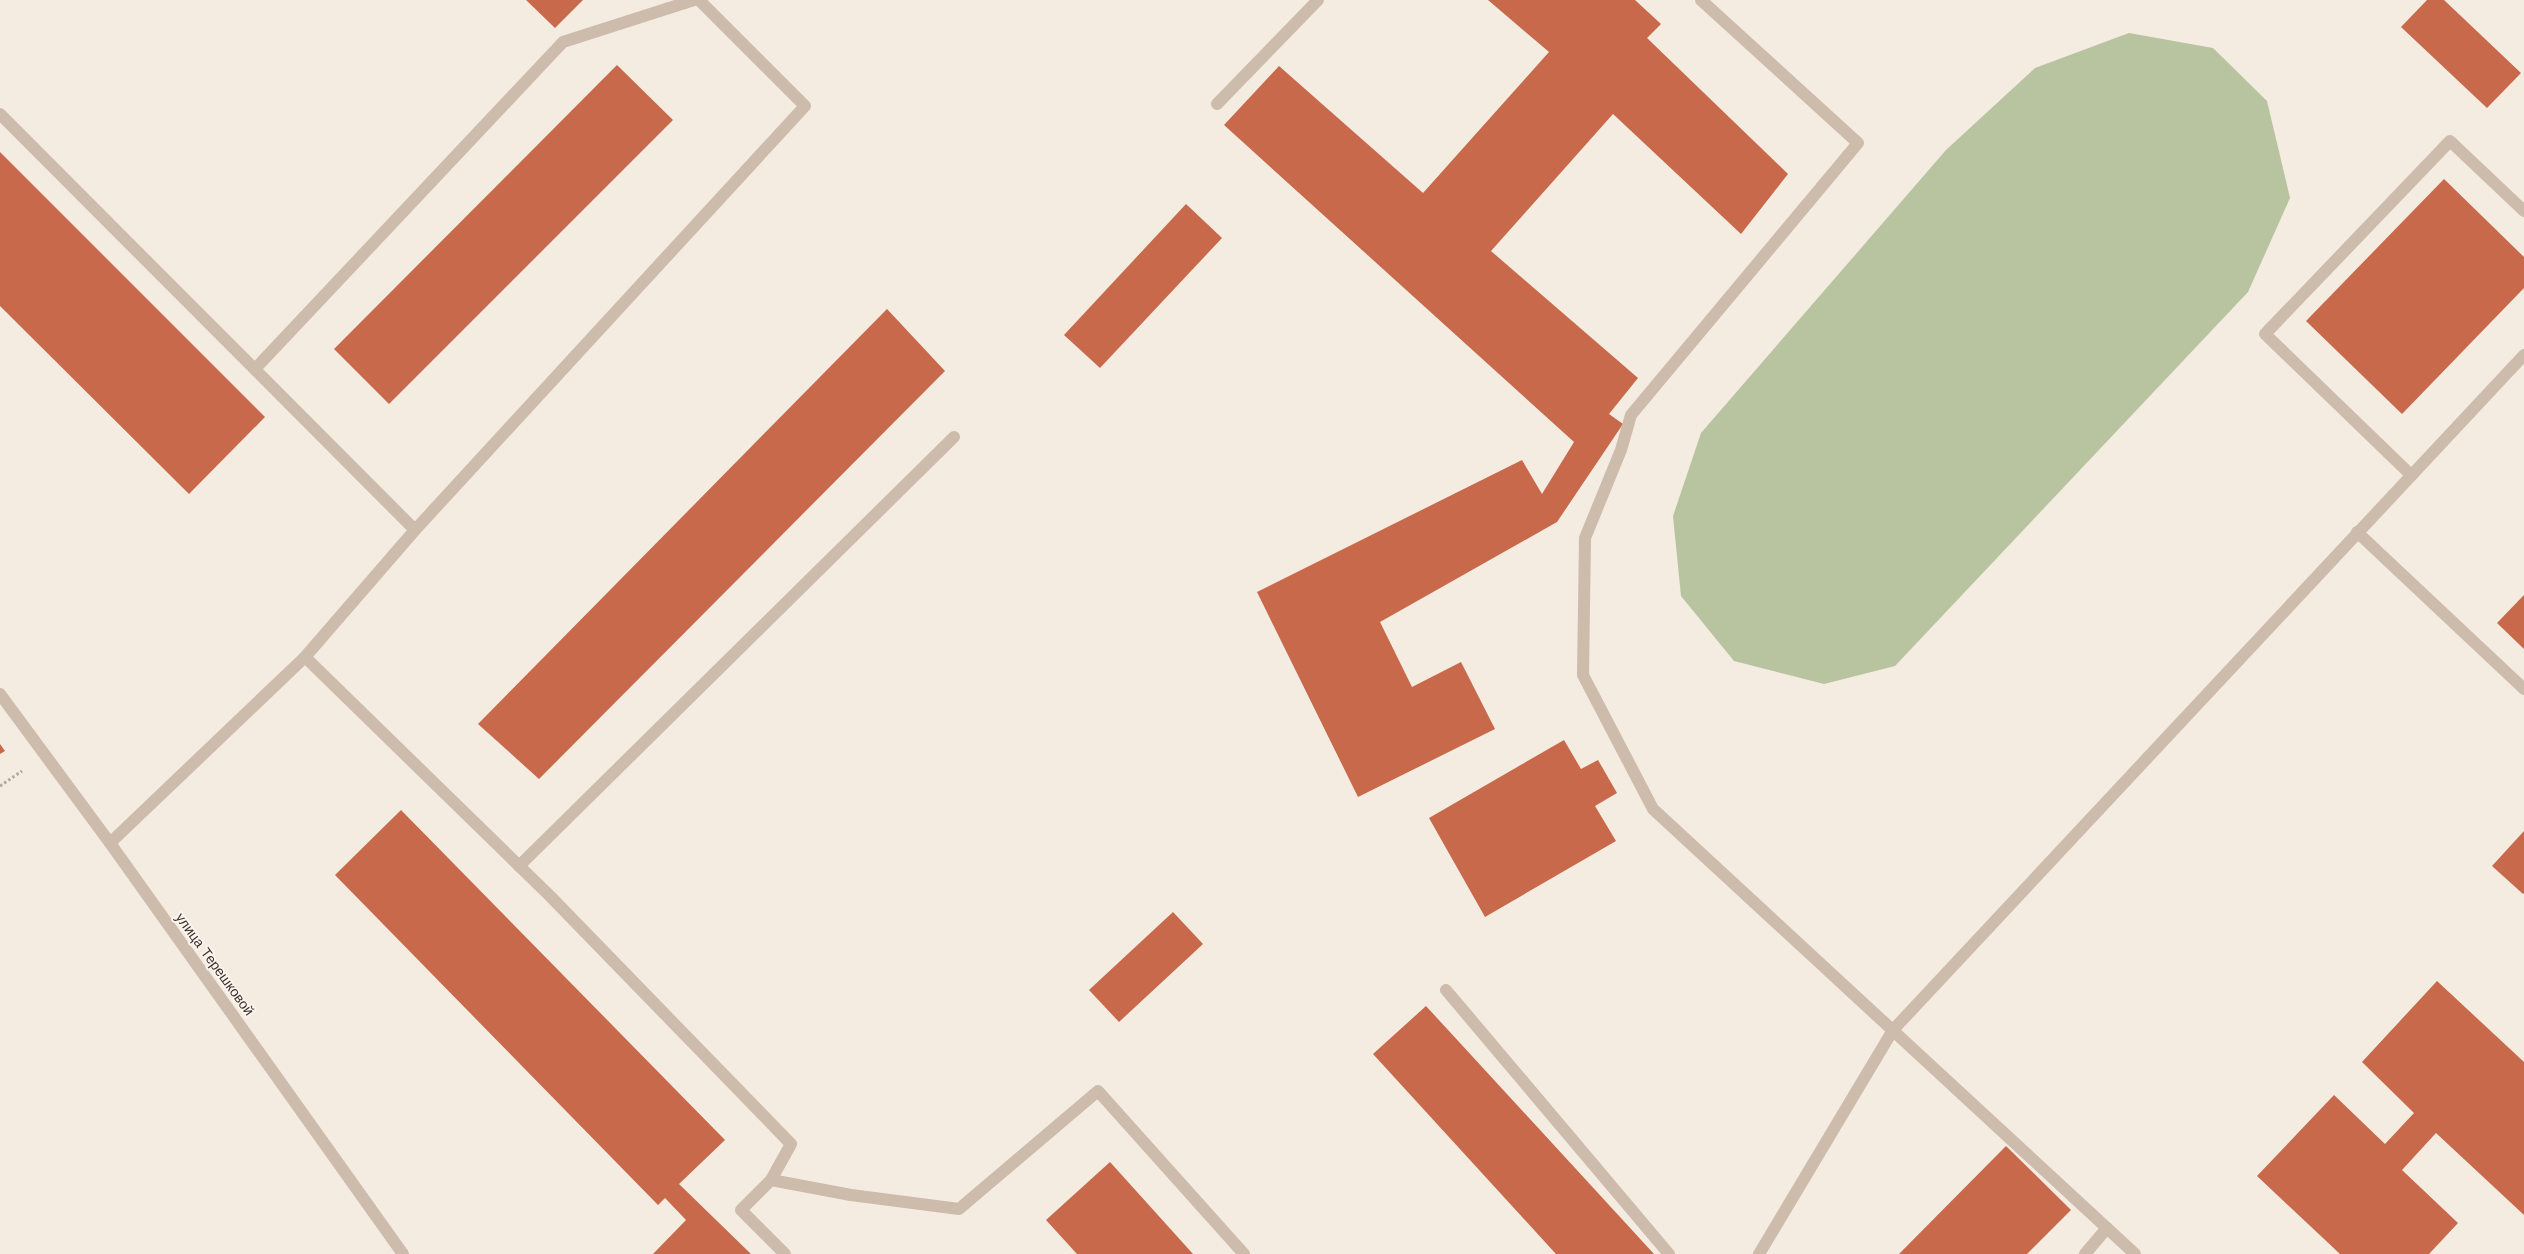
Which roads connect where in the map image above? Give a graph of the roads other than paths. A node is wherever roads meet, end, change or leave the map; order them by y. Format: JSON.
{"nodes":[{"id":1,"x":694,"y":0,"type":"edge"},
{"id":2,"x":699,"y":0,"type":"edge"},
{"id":3,"x":1318,"y":0,"type":"edge"},
{"id":4,"x":1701,"y":0,"type":"edge"},
{"id":5,"x":1217,"y":104,"type":"dead end"},
{"id":6,"x":0,"y":114,"type":"edge"},
{"id":7,"x":2524,"y":211,"type":"edge"},
{"id":8,"x":2524,"y":355,"type":"edge"},
{"id":9,"x":256,"y":369,"type":"junction"},
{"id":10,"x":954,"y":437,"type":"dead end"},
{"id":11,"x":2411,"y":474,"type":"junction"},
{"id":12,"x":415,"y":530,"type":"junction"},
{"id":13,"x":2357,"y":532,"type":"junction"},
{"id":14,"x":305,"y":656,"type":"junction"},
{"id":15,"x":2524,"y":689,"type":"edge"},
{"id":16,"x":0,"y":694,"type":"edge"},
{"id":17,"x":110,"y":843,"type":"junction"},
{"id":18,"x":519,"y":866,"type":"junction"},
{"id":19,"x":1446,"y":990,"type":"dead end"},
{"id":20,"x":1893,"y":1030,"type":"junction"},
{"id":21,"x":771,"y":1180,"type":"junction"},
{"id":22,"x":2107,"y":1228,"type":"junction"},
{"id":23,"x":403,"y":1254,"type":"edge"},
{"id":24,"x":785,"y":1254,"type":"edge"},
{"id":25,"x":1244,"y":1254,"type":"edge"},
{"id":26,"x":1669,"y":1254,"type":"edge"},
{"id":27,"x":1759,"y":1254,"type":"edge"},
{"id":28,"x":2085,"y":1254,"type":"edge"},
{"id":29,"x":2134,"y":1254,"type":"edge"}],
"edges":[{"from":1,"to":9,"type":"street"},
{"from":2,"to":12,"type":"street"},
{"from":3,"to":5,"type":"street"},
{"from":4,"to":20,"type":"street"},
{"from":6,"to":9,"type":"street"},
{"from":7,"to":11,"type":"street"},
{"from":8,"to":11,"type":"street"},
{"from":9,"to":12,"type":"street"},
{"from":10,"to":18,"type":"street"},
{"from":11,"to":13,"type":"street"},
{"from":12,"to":14,"type":"street"},
{"from":13,"to":15,"type":"street"},
{"from":13,"to":20,"type":"street"},
{"from":14,"to":17,"type":"street"},
{"from":14,"to":18,"type":"street"},
{"from":16,"to":17,"type":"street","name":"улица Терешковой"},
{"from":17,"to":23,"type":"street","name":"улица Терешковой"},
{"from":18,"to":21,"type":"street"},
{"from":19,"to":26,"type":"street"},
{"from":20,"to":22,"type":"street"},
{"from":20,"to":27,"type":"street"},
{"from":21,"to":24,"type":"street"},
{"from":21,"to":25,"type":"street"},
{"from":22,"to":28,"type":"street"},
{"from":22,"to":29,"type":"street"}]}
